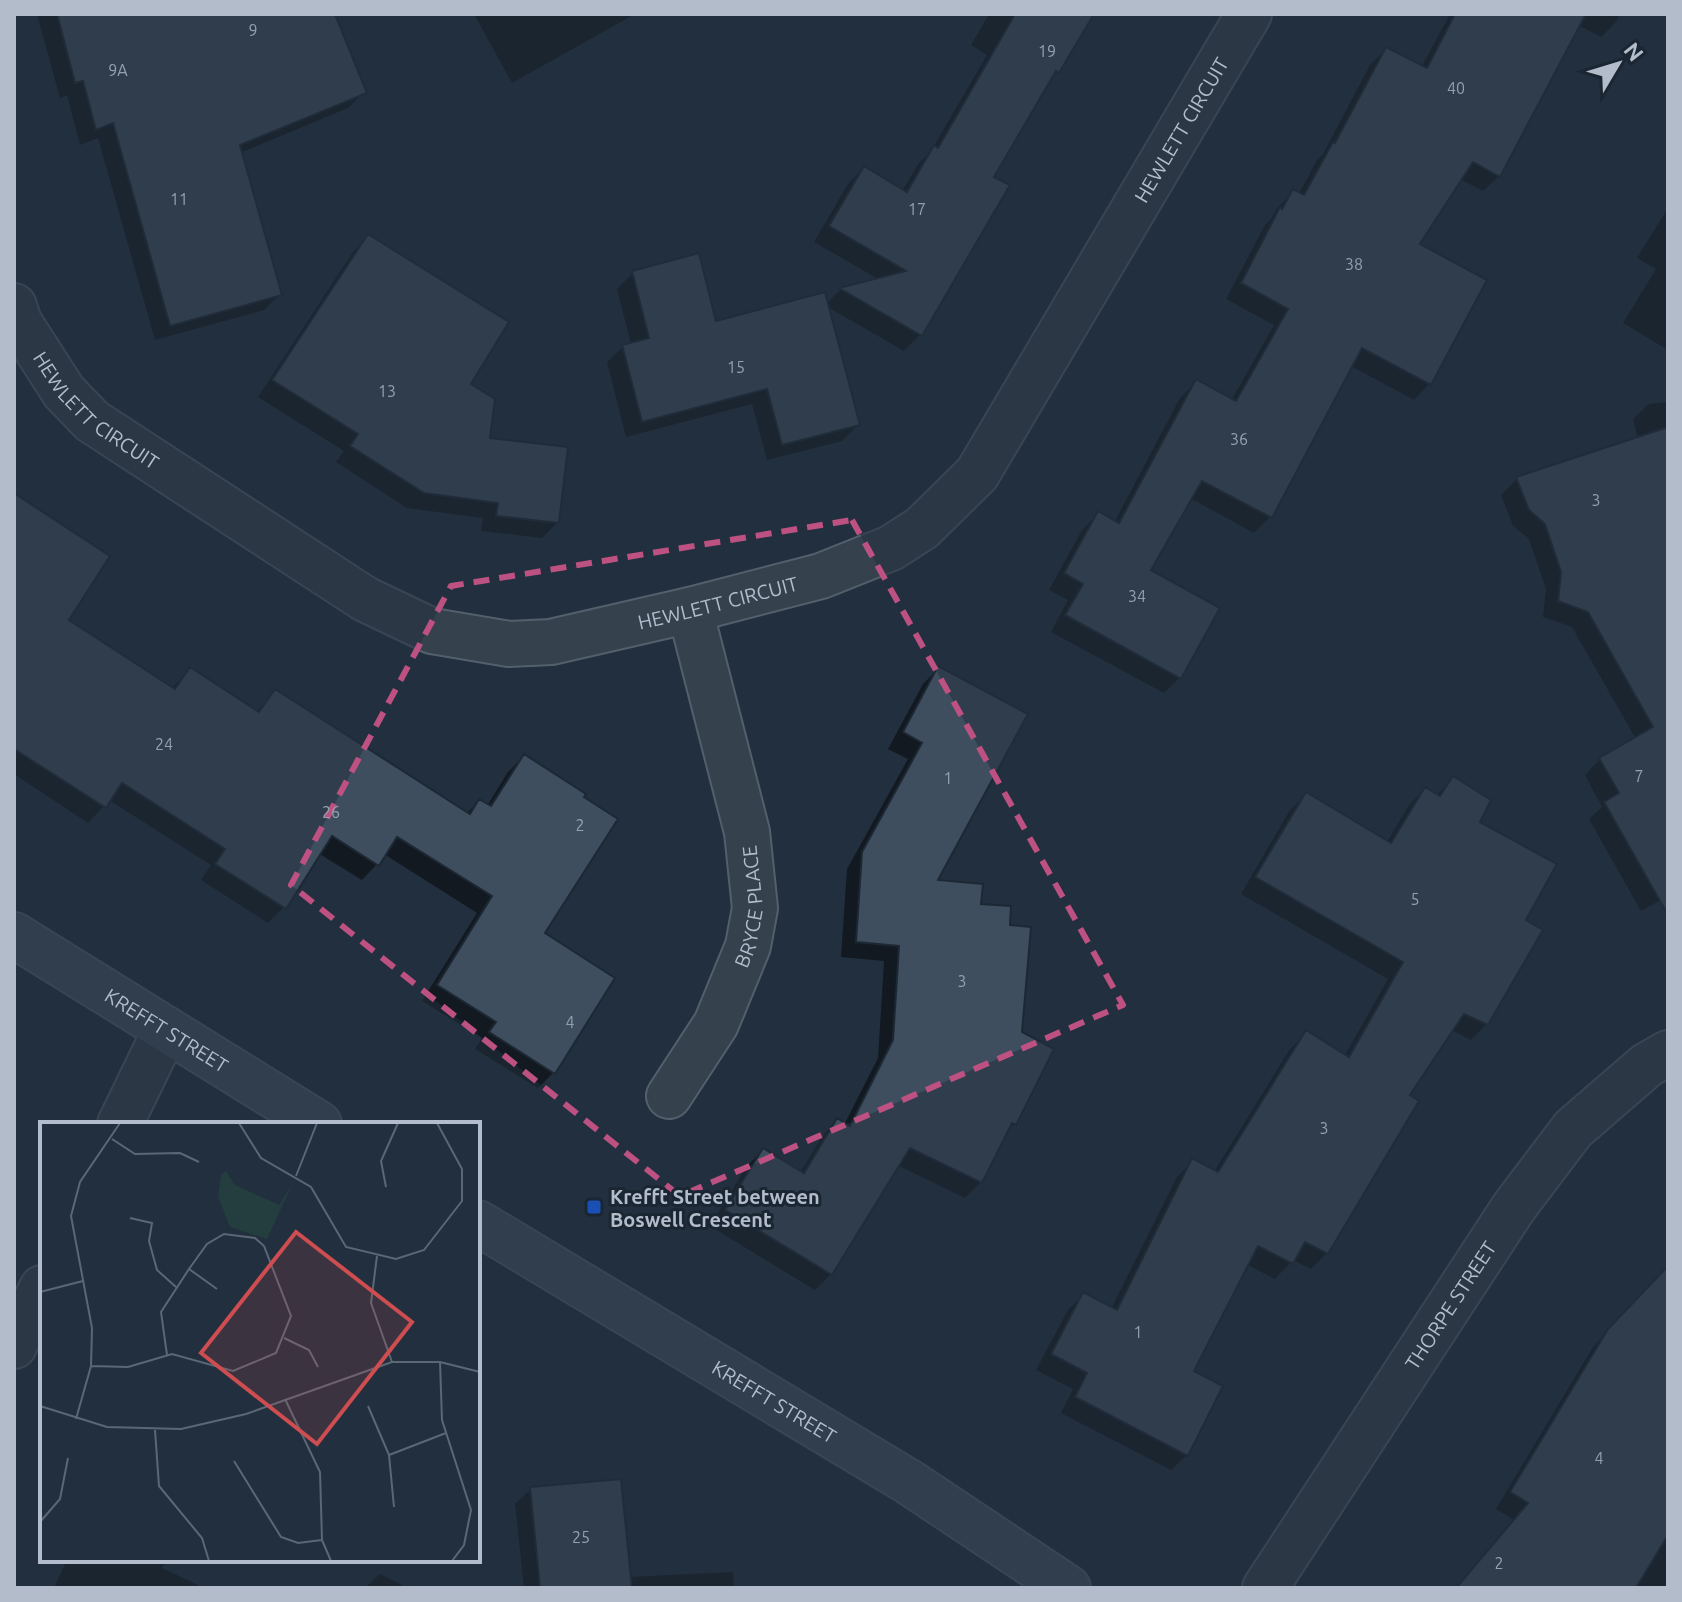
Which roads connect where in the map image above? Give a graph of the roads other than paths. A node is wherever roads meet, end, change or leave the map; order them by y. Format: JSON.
{"nodes":[{"id":1,"x":1249,"y":14,"type":"edge"},
{"id":2,"x":14,"y":306,"type":"edge"},
{"id":3,"x":690,"y":610,"type":"junction"},
{"id":4,"x":14,"y":935,"type":"edge"},
{"id":5,"x":166,"y":1029,"type":"junction"},
{"id":6,"x":1668,"y":1053,"type":"edge"},
{"id":7,"x":669,"y":1096,"type":"dead end"},
{"id":8,"x":121,"y":1122,"type":"edge"},
{"id":9,"x":316,"y":1122,"type":"edge"},
{"id":10,"x":480,"y":1224,"type":"edge"},
{"id":11,"x":40,"y":1292,"type":"edge"},
{"id":12,"x":14,"y":1346,"type":"edge"},
{"id":13,"x":1068,"y":1588,"type":"edge"},
{"id":14,"x":1265,"y":1588,"type":"edge"}],
"edges":[{"from":1,"to":3,"type":"street","name":"HEWLETT CIRCUIT"},
{"from":2,"to":3,"type":"street","name":"HEWLETT CIRCUIT"},
{"from":3,"to":7,"type":"street","name":"BRYCE PLACE"},
{"from":4,"to":5,"type":"street","name":"KREFFT STREET"},
{"from":5,"to":8,"type":"street"},
{"from":5,"to":9,"type":"street","name":"KREFFT STREET"},
{"from":6,"to":14,"type":"street","name":"THORPE STREET"},
{"from":10,"to":13,"type":"street","name":"KREFFT STREET"},
{"from":11,"to":12,"type":"street"}]}
